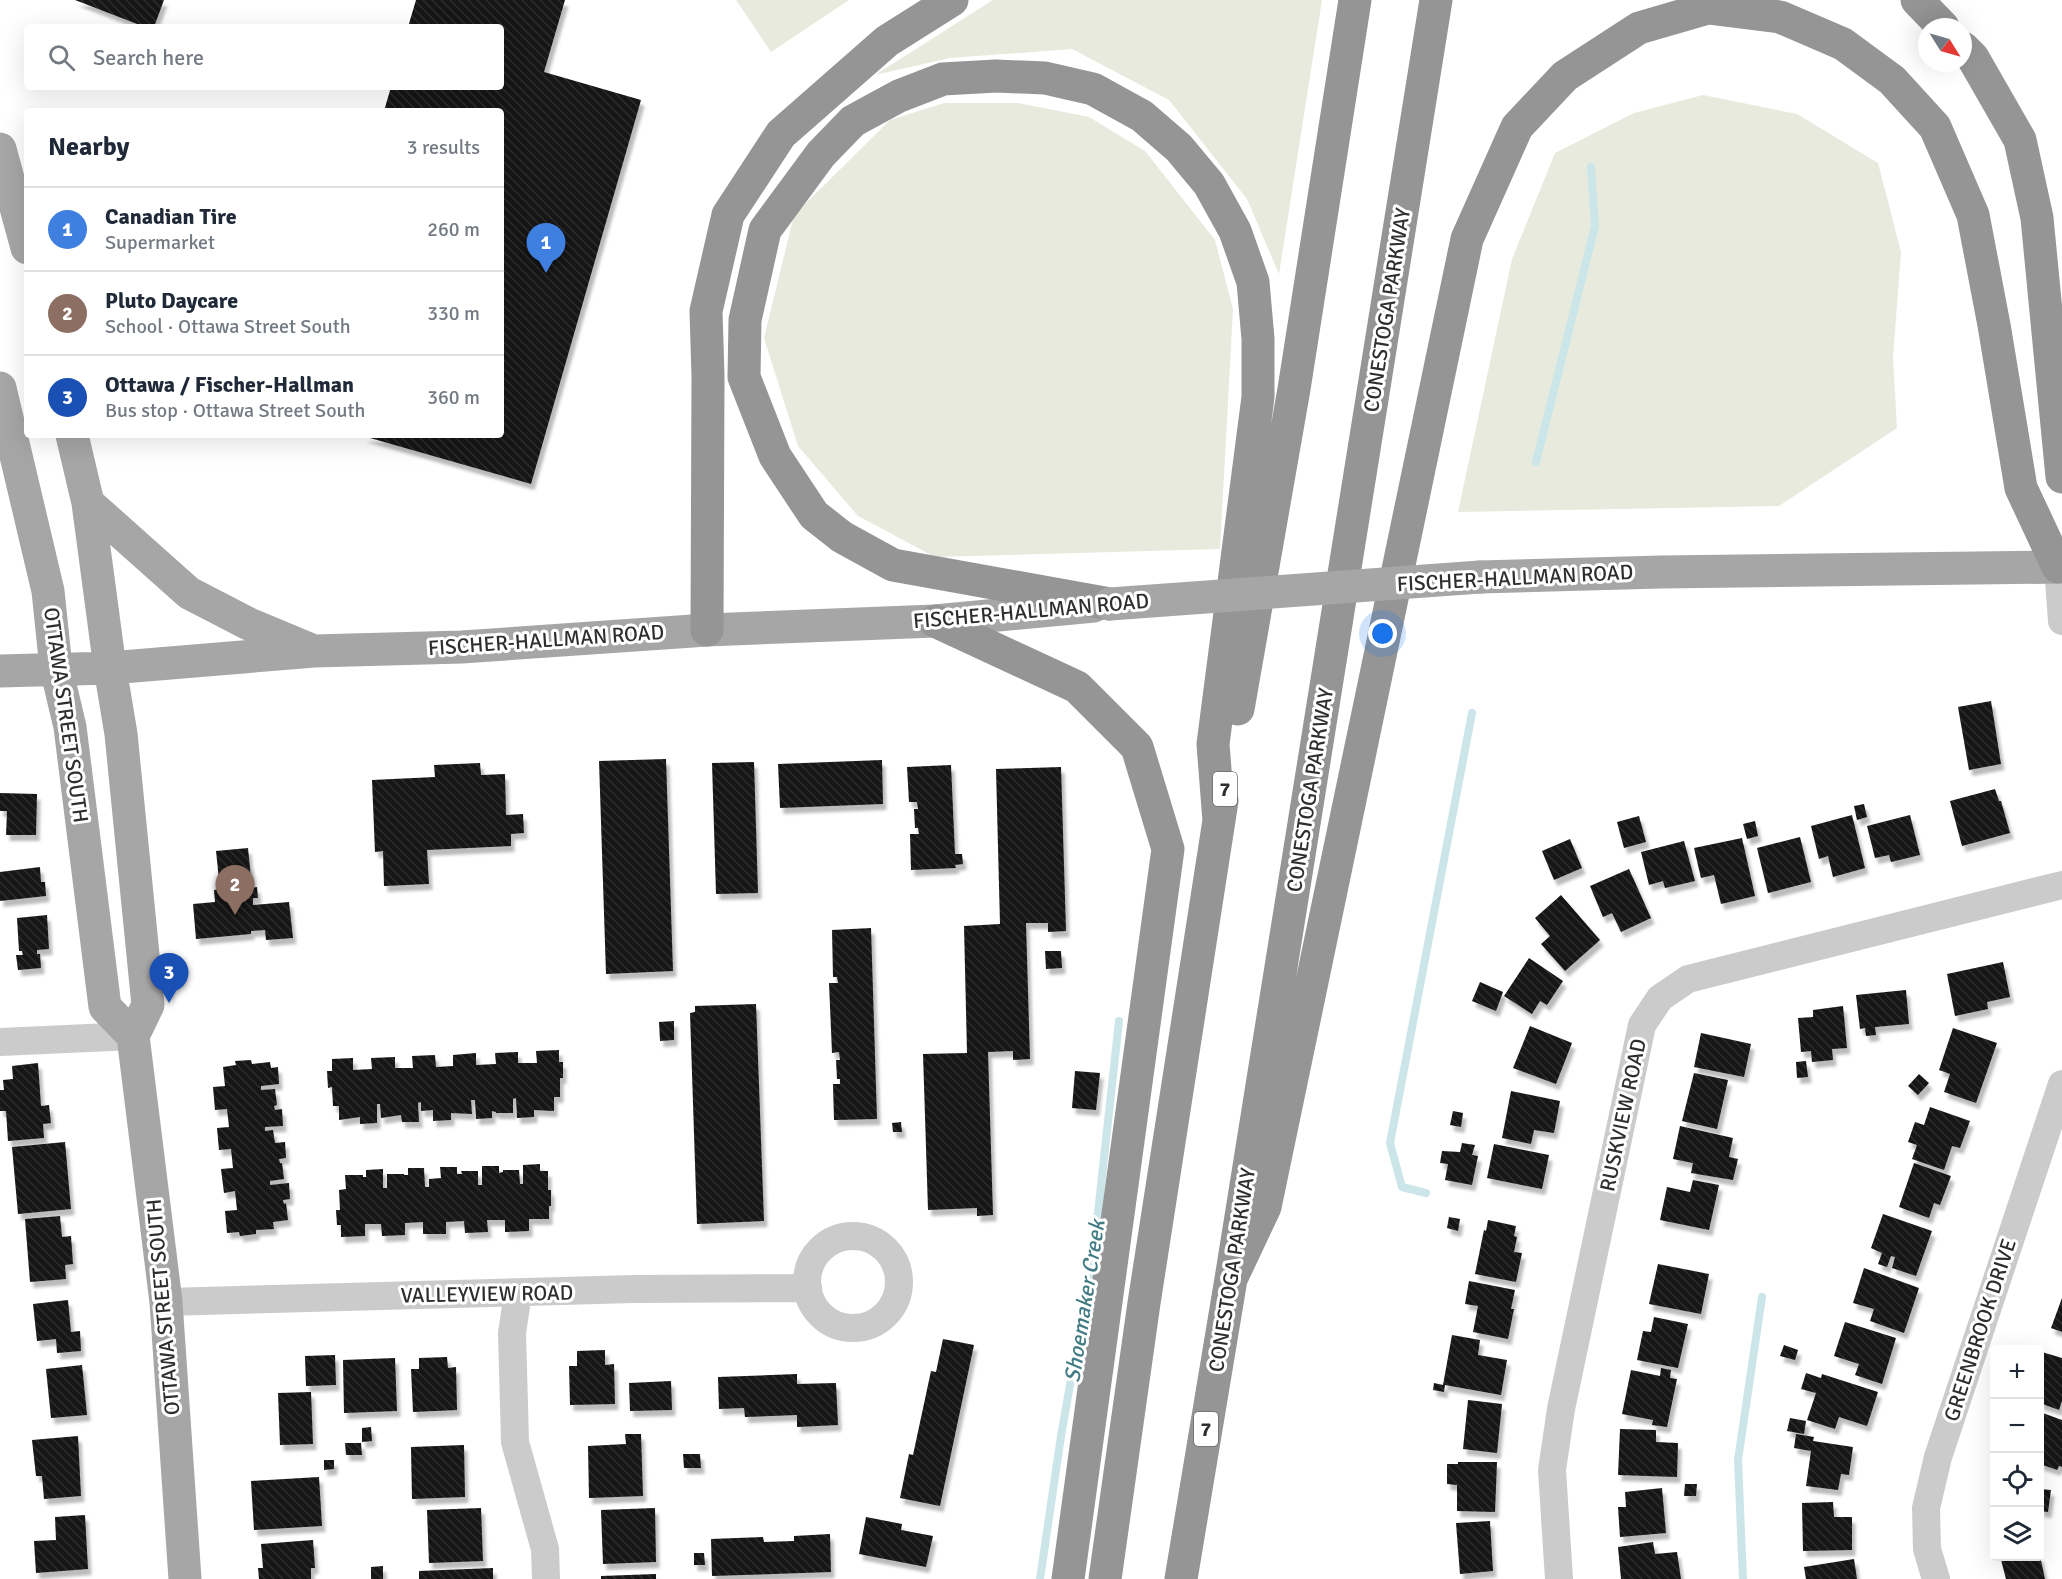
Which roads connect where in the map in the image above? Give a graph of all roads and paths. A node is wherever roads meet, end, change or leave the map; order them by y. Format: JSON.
{"nodes":[{"id":1,"x":952,"y":0,"type":"edge"},
{"id":2,"x":1355,"y":0,"type":"edge"},
{"id":3,"x":1436,"y":0,"type":"edge"},
{"id":4,"x":1917,"y":0,"type":"edge"},
{"id":5,"x":1934,"y":18,"type":"edge"},
{"id":6,"x":1972,"y":57,"type":"edge"},
{"id":7,"x":0,"y":149,"type":"edge"},
{"id":8,"x":24,"y":237,"type":"edge"},
{"id":9,"x":0,"y":388,"type":"edge"},
{"id":10,"x":73,"y":438,"type":"edge"},
{"id":11,"x":2062,"y":477,"type":"edge"},
{"id":12,"x":88,"y":503,"type":"junction"},
{"id":13,"x":2061,"y":560,"type":"edge"},
{"id":14,"x":1110,"y":604,"type":"junction"},
{"id":15,"x":935,"y":621,"type":"junction"},
{"id":16,"x":2062,"y":621,"type":"edge"},
{"id":17,"x":692,"y":631,"type":"junction"},
{"id":18,"x":314,"y":651,"type":"junction"},
{"id":19,"x":56,"y":668,"type":"junction"},
{"id":20,"x":110,"y":668,"type":"junction"},
{"id":21,"x":0,"y":671,"type":"edge"},
{"id":22,"x":1219,"y":821,"type":"junction"},
{"id":23,"x":2062,"y":885,"type":"edge"},
{"id":24,"x":133,"y":1036,"type":"junction"},
{"id":25,"x":0,"y":1042,"type":"edge"},
{"id":26,"x":2062,"y":1084,"type":"edge"},
{"id":27,"x":1231,"y":1279,"type":"junction"},
{"id":28,"x":808,"y":1288,"type":"dead end"},
{"id":29,"x":518,"y":1293,"type":"junction"},
{"id":30,"x":166,"y":1302,"type":"junction"},
{"id":31,"x":185,"y":1579,"type":"edge"},
{"id":32,"x":546,"y":1579,"type":"edge"},
{"id":33,"x":1068,"y":1579,"type":"edge"},
{"id":34,"x":1105,"y":1579,"type":"edge"},
{"id":35,"x":1180,"y":1579,"type":"edge"},
{"id":36,"x":1559,"y":1579,"type":"edge"},
{"id":37,"x":1935,"y":1579,"type":"edge"}],
"edges":[{"from":1,"to":17,"type":"highway"},
{"from":2,"to":22,"type":"highway","number":"7"},
{"from":3,"to":27,"type":"highway","name":"CONESTOGA PARKWAY","number":"7"},
{"from":4,"to":5,"type":"highway"},
{"from":6,"to":11,"type":"highway"},
{"from":7,"to":8,"type":"main road"},
{"from":9,"to":19,"type":"main road","name":"OTTAWA STREET SOUTH"},
{"from":10,"to":12,"type":"main road"},
{"from":12,"to":18,"type":"main road"},
{"from":12,"to":20,"type":"main road"},
{"from":13,"to":14,"type":"main road","name":"FISCHER-HALLMAN ROAD","bridge":true},
{"from":13,"to":16,"type":"street"},
{"from":13,"to":27,"type":"highway"},
{"from":14,"to":15,"type":"main road","name":"FISCHER-HALLMAN ROAD"},
{"from":14,"to":22,"type":"highway"},
{"from":15,"to":17,"type":"main road","name":"FISCHER-HALLMAN ROAD"},
{"from":15,"to":33,"type":"highway"},
{"from":17,"to":18,"type":"main road","name":"FISCHER-HALLMAN ROAD"},
{"from":18,"to":20,"type":"main road","name":"FISCHER-HALLMAN ROAD"},
{"from":19,"to":20,"type":"main road","name":"FISCHER-HALLMAN ROAD"},
{"from":19,"to":21,"type":"main road","name":"FISCHER-HALLMAN ROAD"},
{"from":19,"to":24,"type":"main road","name":"OTTAWA STREET SOUTH"},
{"from":20,"to":24,"type":"main road"},
{"from":22,"to":34,"type":"highway","number":"7"},
{"from":23,"to":36,"type":"street","name":"RUSKVIEW ROAD"},
{"from":24,"to":25,"type":"street"},
{"from":24,"to":30,"type":"main road","name":"OTTAWA STREET SOUTH"},
{"from":26,"to":37,"type":"street","name":"GREENBROOK DRIVE"},
{"from":27,"to":35,"type":"highway","name":"CONESTOGA PARKWAY","number":"7"},
{"from":28,"to":29,"type":"street","name":"VALLEYVIEW ROAD"},
{"from":29,"to":30,"type":"street","name":"VALLEYVIEW ROAD"},
{"from":29,"to":32,"type":"street"},
{"from":30,"to":31,"type":"main road","name":"OTTAWA STREET SOUTH"}]}
